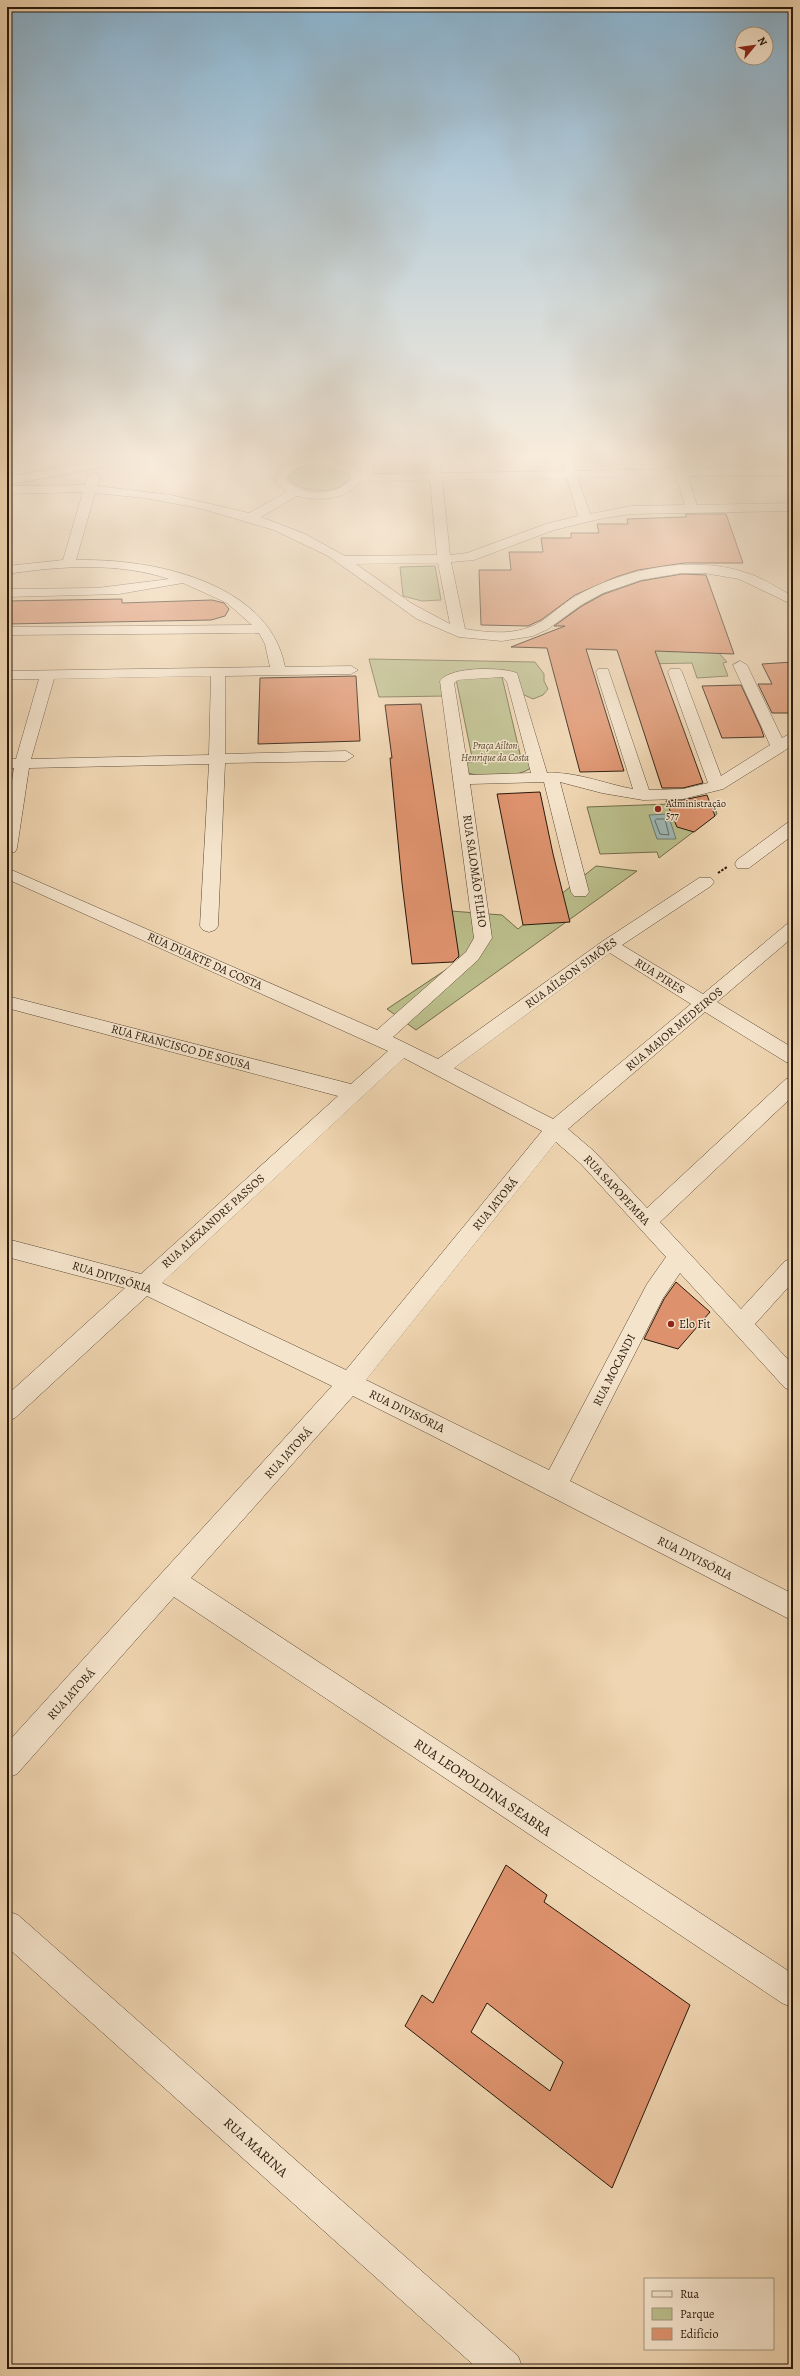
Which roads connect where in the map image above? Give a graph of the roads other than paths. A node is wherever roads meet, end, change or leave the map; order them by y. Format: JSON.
{"nodes":[{"id":1,"x":32,"y":565,"type":"edge"},
{"id":2,"x":131,"y":565,"type":"edge"},
{"id":3,"x":349,"y":565,"type":"edge"},
{"id":4,"x":445,"y":565,"type":"edge"},
{"id":5,"x":7,"y":570,"type":"edge"},
{"id":6,"x":187,"y":579,"type":"junction"},
{"id":7,"x":7,"y":593,"type":"edge"},
{"id":8,"x":793,"y":601,"type":"edge"},
{"id":9,"x":264,"y":629,"type":"junction"},
{"id":10,"x":7,"y":631,"type":"edge"},
{"id":11,"x":459,"y":633,"type":"junction"},
{"id":12,"x":740,"y":665,"type":"dead end"},
{"id":13,"x":278,"y":669,"type":"junction"},
{"id":14,"x":218,"y":670,"type":"junction"},
{"id":15,"x":351,"y":670,"type":"dead end"},
{"id":16,"x":603,"y":672,"type":"dead end"},
{"id":17,"x":675,"y":672,"type":"dead end"},
{"id":18,"x":48,"y":674,"type":"junction"},
{"id":19,"x":7,"y":675,"type":"edge"},
{"id":20,"x":793,"y":737,"type":"edge"},
{"id":21,"x":779,"y":748,"type":"junction"},
{"id":22,"x":346,"y":756,"type":"dead end"},
{"id":23,"x":217,"y":759,"type":"junction"},
{"id":24,"x":15,"y":764,"type":"edge"},
{"id":25,"x":546,"y":777,"type":"junction"},
{"id":26,"x":462,"y":780,"type":"junction"},
{"id":27,"x":717,"y":786,"type":"junction"},
{"id":28,"x":643,"y":794,"type":"junction"},
{"id":29,"x":793,"y":827,"type":"edge"},
{"id":30,"x":772,"y":842,"type":"junction"},
{"id":31,"x":793,"y":847,"type":"edge"},
{"id":32,"x":9,"y":848,"type":"dead end"},
{"id":33,"x":743,"y":864,"type":"dead end"},
{"id":34,"x":7,"y":873,"type":"edge"},
{"id":35,"x":704,"y":882,"type":"dead end"},
{"id":36,"x":580,"y":892,"type":"dead end"},
{"id":37,"x":209,"y":926,"type":"dead end"},
{"id":38,"x":793,"y":928,"type":"edge"},
{"id":39,"x":610,"y":945,"type":"junction"},
{"id":40,"x":7,"y":1002,"type":"edge"},
{"id":41,"x":704,"y":1004,"type":"junction"},
{"id":42,"x":380,"y":1038,"type":"junction"},
{"id":43,"x":402,"y":1049,"type":"junction"},
{"id":44,"x":793,"y":1057,"type":"edge"},
{"id":45,"x":440,"y":1068,"type":"junction"},
{"id":46,"x":793,"y":1084,"type":"edge"},
{"id":47,"x":356,"y":1093,"type":"junction"},
{"id":48,"x":555,"y":1129,"type":"junction"},
{"id":49,"x":646,"y":1222,"type":"junction"},
{"id":50,"x":7,"y":1248,"type":"edge"},
{"id":51,"x":678,"y":1257,"type":"junction"},
{"id":52,"x":793,"y":1267,"type":"edge"},
{"id":53,"x":143,"y":1284,"type":"junction"},
{"id":54,"x":741,"y":1324,"type":"junction"},
{"id":55,"x":793,"y":1381,"type":"edge"},
{"id":56,"x":350,"y":1383,"type":"junction"},
{"id":57,"x":7,"y":1410,"type":"edge"},
{"id":58,"x":554,"y":1486,"type":"junction"},
{"id":59,"x":173,"y":1581,"type":"junction"},
{"id":60,"x":793,"y":1608,"type":"edge"},
{"id":61,"x":7,"y":1764,"type":"edge"},
{"id":62,"x":7,"y":1926,"type":"edge"},
{"id":63,"x":793,"y":1992,"type":"edge"},
{"id":64,"x":505,"y":2369,"type":"edge"}],
"edges":[{"from":1,"to":5,"type":"street"},
{"from":2,"to":6,"type":"street"},
{"from":3,"to":11,"type":"street"},
{"from":4,"to":11,"type":"street"},
{"from":6,"to":7,"type":"street"},
{"from":6,"to":9,"type":"street"},
{"from":8,"to":11,"type":"street"},
{"from":9,"to":10,"type":"street"},
{"from":9,"to":13,"type":"street"},
{"from":12,"to":21,"type":"street"},
{"from":13,"to":14,"type":"street"},
{"from":13,"to":15,"type":"street"},
{"from":14,"to":18,"type":"street"},
{"from":14,"to":23,"type":"street"},
{"from":16,"to":28,"type":"street"},
{"from":17,"to":27,"type":"street"},
{"from":18,"to":19,"type":"street"},
{"from":18,"to":24,"type":"street"},
{"from":20,"to":21,"type":"street"},
{"from":21,"to":27,"type":"street"},
{"from":22,"to":23,"type":"street"},
{"from":23,"to":24,"type":"street"},
{"from":23,"to":37,"type":"street"},
{"from":24,"to":32,"type":"street"},
{"from":25,"to":26,"type":"street"},
{"from":25,"to":26,"type":"street","name":"RUA SALOMÃO FILHO"},
{"from":25,"to":28,"type":"street"},
{"from":25,"to":36,"type":"street","name":"RUA SALOMÃO FILHO"},
{"from":26,"to":42,"type":"street","name":"RUA SALOMÃO FILHO"},
{"from":27,"to":28,"type":"street"},
{"from":29,"to":30,"type":"street"},
{"from":30,"to":31,"type":"street"},
{"from":30,"to":33,"type":"street"},
{"from":34,"to":42,"type":"street","name":"RUA DUARTE DA COSTA"},
{"from":35,"to":39,"type":"street","name":"RUA AÍLSON SIMÕES"},
{"from":38,"to":41,"type":"street","name":"RUA MAJOR MEDEIROS"},
{"from":39,"to":41,"type":"street","name":"RUA PIRES"},
{"from":39,"to":45,"type":"street","name":"RUA AÍLSON SIMÕES"},
{"from":40,"to":47,"type":"street","name":"RUA FRANCISCO DE SOUSA"},
{"from":41,"to":44,"type":"street","name":"RUA PIRES"},
{"from":41,"to":48,"type":"street","name":"RUA MAJOR MEDEIROS"},
{"from":42,"to":43,"type":"street","name":"RUA DUARTE DA COSTA"},
{"from":43,"to":45,"type":"street","name":"RUA SAPOPEMBA"},
{"from":43,"to":47,"type":"street","name":"RUA ALEXANDRE PASSOS"},
{"from":45,"to":48,"type":"street","name":"RUA SAPOPEMBA"},
{"from":46,"to":49,"type":"street"},
{"from":47,"to":53,"type":"street","name":"RUA ALEXANDRE PASSOS"},
{"from":48,"to":49,"type":"street","name":"RUA SAPOPEMBA"},
{"from":48,"to":56,"type":"street","name":"RUA JATOBÁ"},
{"from":49,"to":51,"type":"street","name":"RUA SAPOPEMBA"},
{"from":50,"to":53,"type":"street","name":"RUA DIVISÓRIA"},
{"from":51,"to":54,"type":"street","name":"RUA SAPOPEMBA"},
{"from":51,"to":58,"type":"street","name":"RUA MOCANDI"},
{"from":52,"to":54,"type":"street"},
{"from":53,"to":56,"type":"street","name":"RUA DIVISÓRIA"},
{"from":53,"to":57,"type":"street","name":"RUA ALEXANDRE PASSOS"},
{"from":54,"to":55,"type":"street","name":"RUA SAPOPEMBA"},
{"from":56,"to":58,"type":"street","name":"RUA DIVISÓRIA"},
{"from":56,"to":59,"type":"street","name":"RUA JATOBÁ"},
{"from":58,"to":60,"type":"street","name":"RUA DIVISÓRIA"},
{"from":59,"to":61,"type":"street","name":"RUA JATOBÁ"},
{"from":59,"to":63,"type":"street","name":"RUA LEOPOLDINA SEABRA"},
{"from":62,"to":64,"type":"street","name":"RUA MARINA"}]}
